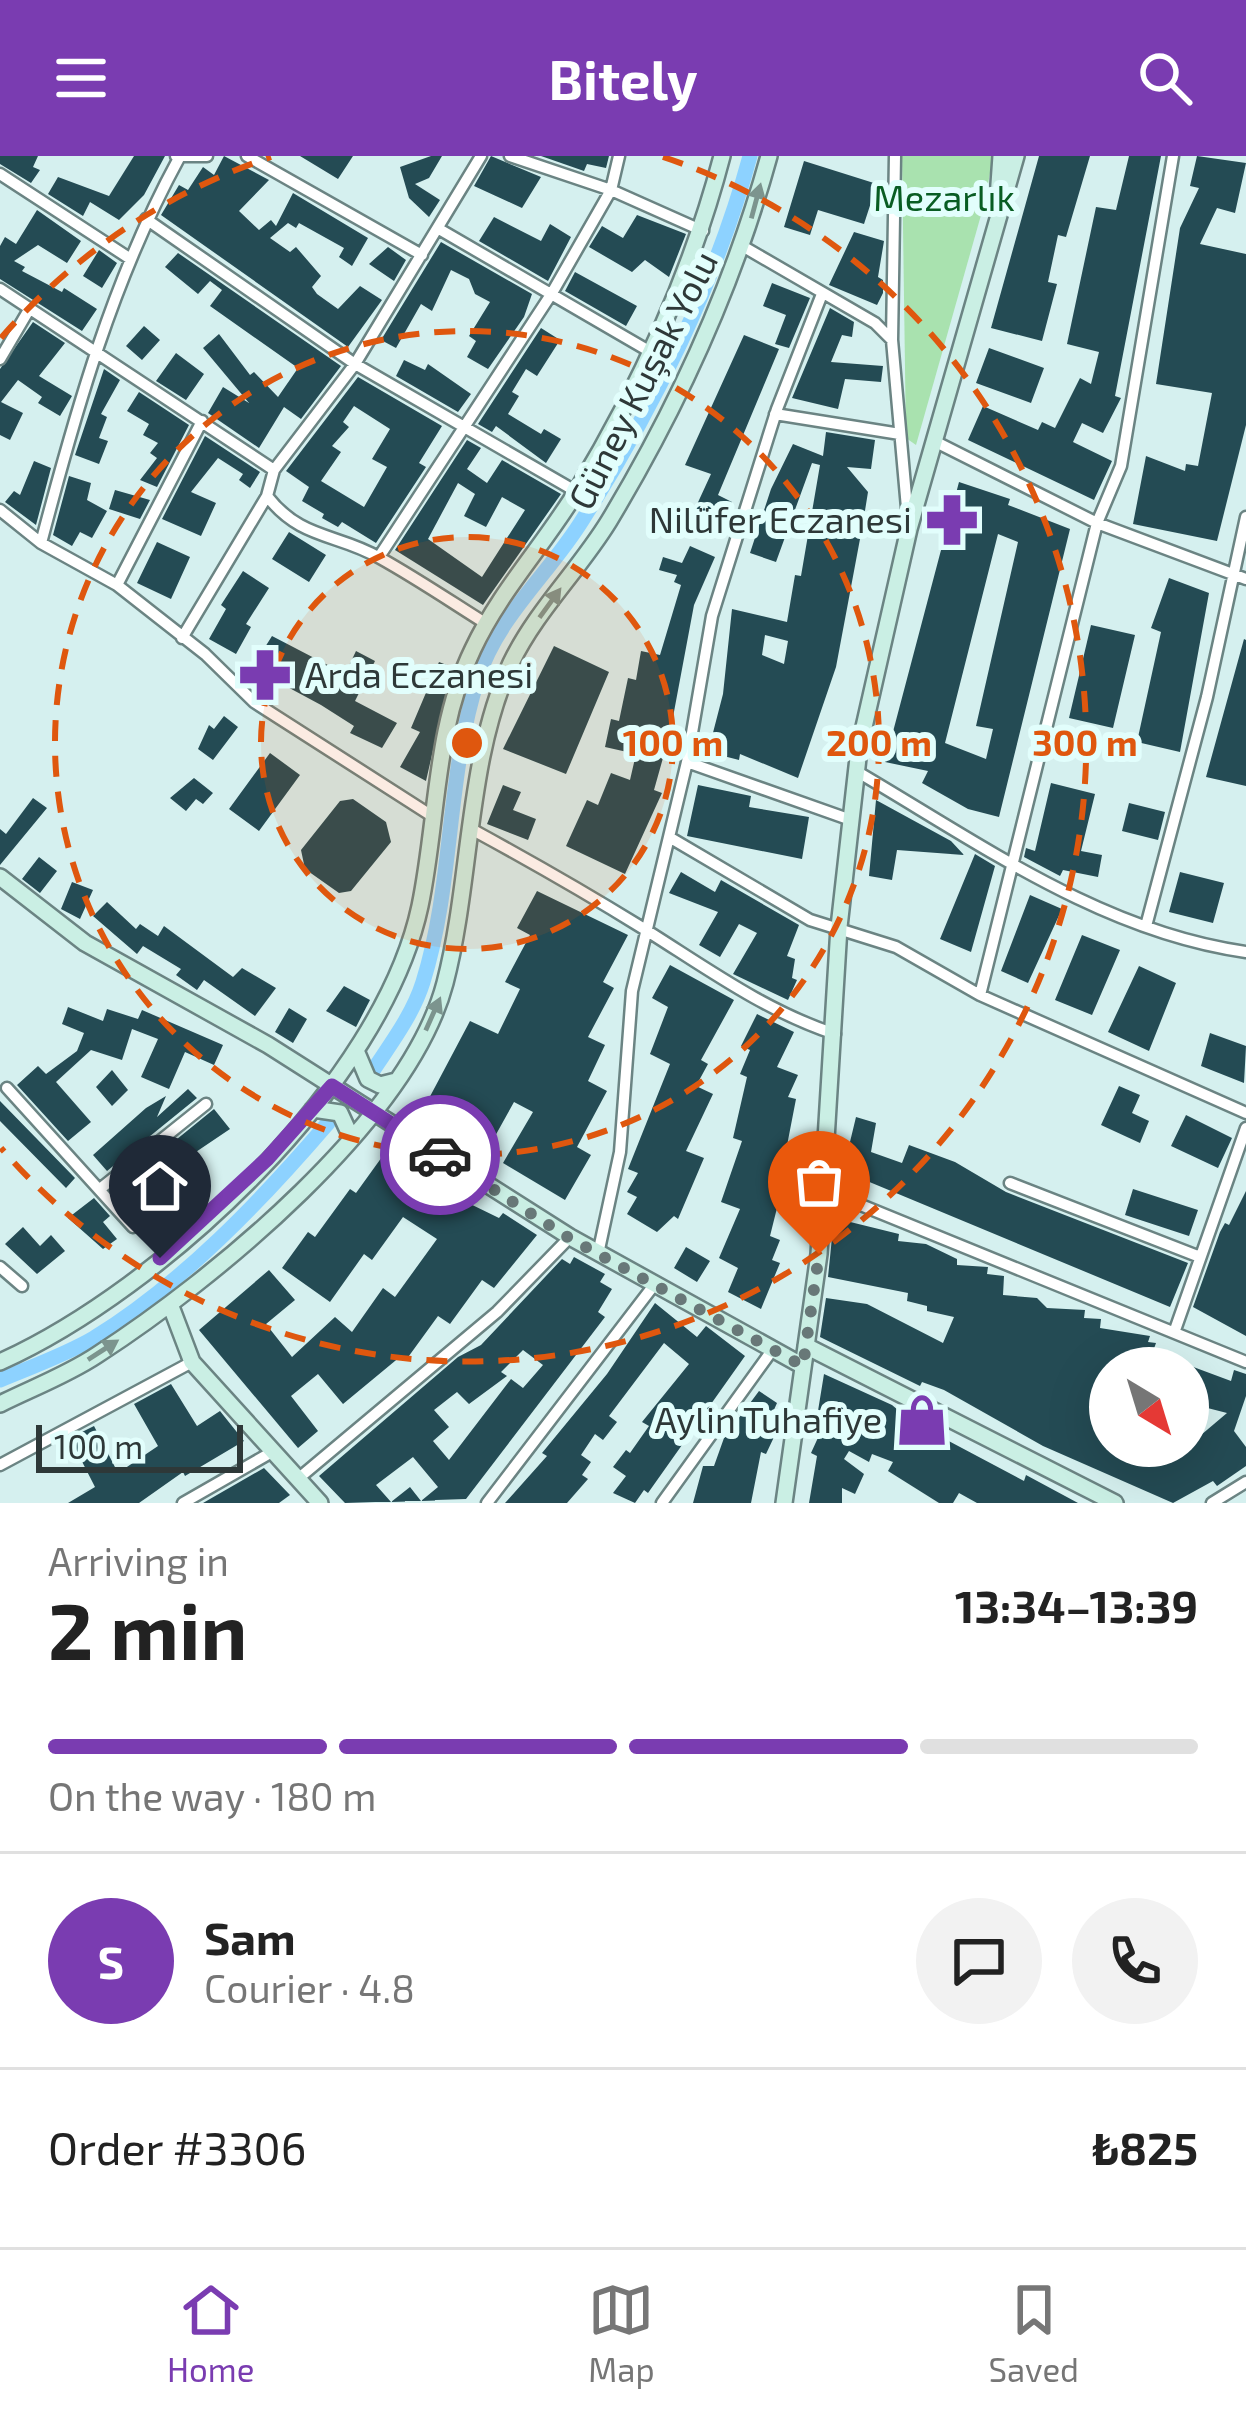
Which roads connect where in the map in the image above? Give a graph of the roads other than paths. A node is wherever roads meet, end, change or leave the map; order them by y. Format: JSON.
{"nodes":[{"id":1,"x":207,"y":156,"type":"edge"},
{"id":2,"x":247,"y":156,"type":"edge"},
{"id":3,"x":481,"y":156,"type":"edge"},
{"id":4,"x":511,"y":156,"type":"edge"},
{"id":5,"x":620,"y":156,"type":"edge"},
{"id":6,"x":722,"y":156,"type":"edge"},
{"id":7,"x":769,"y":156,"type":"edge"},
{"id":8,"x":895,"y":156,"type":"edge"},
{"id":9,"x":1001,"y":156,"type":"edge"},
{"id":10,"x":1016,"y":156,"type":"edge"},
{"id":11,"x":1173,"y":156,"type":"edge"},
{"id":12,"x":178,"y":157,"type":"edge"},
{"id":13,"x":0,"y":174,"type":"edge"},
{"id":14,"x":611,"y":190,"type":"junction"},
{"id":15,"x":146,"y":218,"type":"junction"},
{"id":16,"x":997,"y":225,"type":"junction"},
{"id":17,"x":439,"y":229,"type":"junction"},
{"id":18,"x":703,"y":231,"type":"junction"},
{"id":19,"x":744,"y":247,"type":"junction"},
{"id":20,"x":422,"y":255,"type":"junction"},
{"id":21,"x":129,"y":258,"type":"junction"},
{"id":22,"x":0,"y":290,"type":"edge"},
{"id":23,"x":552,"y":293,"type":"junction"},
{"id":24,"x":822,"y":294,"type":"junction"},
{"id":25,"x":30,"y":308,"type":"junction"},
{"id":26,"x":892,"y":340,"type":"junction"},
{"id":27,"x":96,"y":350,"type":"junction"},
{"id":28,"x":649,"y":351,"type":"junction"},
{"id":29,"x":0,"y":359,"type":"edge"},
{"id":30,"x":355,"y":364,"type":"junction"},
{"id":31,"x":775,"y":414,"type":"junction"},
{"id":32,"x":202,"y":421,"type":"junction"},
{"id":33,"x":468,"y":429,"type":"junction"},
{"id":34,"x":900,"y":434,"type":"junction"},
{"id":35,"x":936,"y":442,"type":"junction"},
{"id":36,"x":274,"y":470,"type":"junction"},
{"id":37,"x":577,"y":492,"type":"junction"},
{"id":38,"x":267,"y":496,"type":"junction"},
{"id":39,"x":0,"y":511,"type":"edge"},
{"id":40,"x":1246,"y":517,"type":"edge"},
{"id":41,"x":1097,"y":524,"type":"junction"},
{"id":42,"x":909,"y":529,"type":"junction"},
{"id":43,"x":41,"y":543,"type":"junction"},
{"id":44,"x":379,"y":557,"type":"junction"},
{"id":45,"x":1233,"y":572,"type":"junction"},
{"id":46,"x":1246,"y":579,"type":"edge"},
{"id":47,"x":116,"y":585,"type":"junction"},
{"id":48,"x":485,"y":623,"type":"junction"},
{"id":49,"x":182,"y":638,"type":"junction"},
{"id":50,"x":687,"y":762,"type":"junction"},
{"id":51,"x":856,"y":771,"type":"junction"},
{"id":52,"x":433,"y":816,"type":"junction"},
{"id":53,"x":851,"y":820,"type":"junction"},
{"id":54,"x":472,"y":830,"type":"junction"},
{"id":55,"x":669,"y":837,"type":"junction"},
{"id":56,"x":1010,"y":862,"type":"junction"},
{"id":57,"x":0,"y":877,"type":"edge"},
{"id":58,"x":1146,"y":926,"type":"junction"},
{"id":59,"x":839,"y":927,"type":"junction"},
{"id":60,"x":648,"y":932,"type":"junction"},
{"id":61,"x":1246,"y":952,"type":"edge"},
{"id":62,"x":980,"y":995,"type":"junction"},
{"id":63,"x":835,"y":1034,"type":"junction"},
{"id":64,"x":357,"y":1052,"type":"junction"},
{"id":65,"x":396,"y":1081,"type":"junction"},
{"id":66,"x":332,"y":1086,"type":"junction"},
{"id":67,"x":7,"y":1088,"type":"dead end"},
{"id":68,"x":206,"y":1104,"type":"dead end"},
{"id":69,"x":313,"y":1109,"type":"junction"},
{"id":70,"x":371,"y":1112,"type":"junction"},
{"id":71,"x":1246,"y":1113,"type":"edge"},
{"id":72,"x":1246,"y":1128,"type":"edge"},
{"id":73,"x":351,"y":1137,"type":"junction"},
{"id":74,"x":1010,"y":1184,"type":"dead end"},
{"id":75,"x":100,"y":1189,"type":"junction"},
{"id":76,"x":824,"y":1190,"type":"junction"},
{"id":77,"x":133,"y":1227,"type":"dead end"},
{"id":78,"x":569,"y":1238,"type":"junction"},
{"id":79,"x":598,"y":1254,"type":"junction"},
{"id":80,"x":1200,"y":1257,"type":"junction"},
{"id":81,"x":0,"y":1267,"type":"edge"},
{"id":82,"x":654,"y":1285,"type":"junction"},
{"id":83,"x":22,"y":1286,"type":"dead end"},
{"id":84,"x":170,"y":1304,"type":"junction"},
{"id":85,"x":1175,"y":1330,"type":"junction"},
{"id":86,"x":806,"y":1346,"type":"junction"},
{"id":87,"x":773,"y":1349,"type":"junction"},
{"id":88,"x":0,"y":1362,"type":"edge"},
{"id":89,"x":1246,"y":1362,"type":"edge"},
{"id":90,"x":192,"y":1363,"type":"junction"},
{"id":91,"x":803,"y":1366,"type":"junction"},
{"id":92,"x":0,"y":1405,"type":"edge"},
{"id":93,"x":272,"y":1452,"type":"junction"},
{"id":94,"x":0,"y":1465,"type":"edge"},
{"id":95,"x":298,"y":1478,"type":"junction"},
{"id":96,"x":1246,"y":1482,"type":"edge"},
{"id":97,"x":183,"y":1503,"type":"edge"},
{"id":98,"x":320,"y":1503,"type":"edge"},
{"id":99,"x":487,"y":1503,"type":"edge"},
{"id":100,"x":662,"y":1503,"type":"edge"},
{"id":101,"x":784,"y":1503,"type":"edge"},
{"id":102,"x":1115,"y":1503,"type":"edge"},
{"id":103,"x":1212,"y":1503,"type":"edge"}],
"edges":[{"from":1,"to":12,"type":"street"},
{"from":2,"to":20,"type":"street"},
{"from":3,"to":17,"type":"street"},
{"from":4,"to":14,"type":"street"},
{"from":5,"to":14,"type":"street"},
{"from":6,"to":18,"type":"main road","name":"Güney Kuşak Yolu"},
{"from":19,"to":7,"type":"main road","name":"Güney Kuşak Yolu","one_way":true},
{"from":8,"to":26,"type":"street"},
{"from":9,"to":16,"type":"main road"},
{"from":10,"to":16,"type":"main road"},
{"from":11,"to":41,"type":"street"},
{"from":12,"to":15,"type":"street"},
{"from":13,"to":21,"type":"street"},
{"from":14,"to":18,"type":"street"},
{"from":14,"to":23,"type":"street"},
{"from":15,"to":21,"type":"street"},
{"from":15,"to":30,"type":"street"},
{"from":16,"to":35,"type":"main road"},
{"from":17,"to":20,"type":"street"},
{"from":17,"to":23,"type":"street"},
{"from":18,"to":28,"type":"main road","name":"Güney Kuşak Yolu"},
{"from":19,"to":24,"type":"street"},
{"from":54,"to":19,"type":"main road","name":"Güney Kuşak Yolu","one_way":true},
{"from":20,"to":30,"type":"street"},
{"from":21,"to":27,"type":"street"},
{"from":22,"to":25,"type":"street"},
{"from":23,"to":28,"type":"street"},
{"from":23,"to":33,"type":"street"},
{"from":24,"to":26,"type":"street"},
{"from":24,"to":31,"type":"street"},
{"from":25,"to":27,"type":"street"},
{"from":25,"to":29,"type":"street"},
{"from":26,"to":34,"type":"street"},
{"from":27,"to":32,"type":"street"},
{"from":27,"to":43,"type":"street"},
{"from":28,"to":37,"type":"main road","name":"Güney Kuşak Yolu"},
{"from":30,"to":33,"type":"street"},
{"from":30,"to":36,"type":"street"},
{"from":31,"to":34,"type":"street"},
{"from":31,"to":50,"type":"street"},
{"from":32,"to":36,"type":"street"},
{"from":32,"to":47,"type":"street"},
{"from":33,"to":37,"type":"street"},
{"from":33,"to":44,"type":"street"},
{"from":34,"to":42,"type":"street"},
{"from":35,"to":41,"type":"street"},
{"from":35,"to":42,"type":"main road"},
{"from":36,"to":38,"type":"street"},
{"from":37,"to":48,"type":"main road","name":"Güney Kuşak Yolu"},
{"from":38,"to":44,"type":"street"},
{"from":38,"to":49,"type":"street"},
{"from":39,"to":43,"type":"street"},
{"from":40,"to":45,"type":"street"},
{"from":41,"to":45,"type":"street"},
{"from":41,"to":56,"type":"street"},
{"from":42,"to":51,"type":"main road"},
{"from":43,"to":47,"type":"street"},
{"from":44,"to":48,"type":"street"},
{"from":45,"to":46,"type":"street"},
{"from":45,"to":58,"type":"street"},
{"from":47,"to":49,"type":"street"},
{"from":48,"to":52,"type":"main road","name":"Güney Kuşak Yolu"},
{"from":49,"to":52,"type":"street"},
{"from":50,"to":53,"type":"street"},
{"from":50,"to":55,"type":"street"},
{"from":51,"to":53,"type":"main road"},
{"from":51,"to":56,"type":"street"},
{"from":52,"to":64,"type":"main road","name":"Güney Kuşak Yolu"},
{"from":53,"to":59,"type":"main road"},
{"from":54,"to":60,"type":"street"},
{"from":65,"to":54,"type":"main road","name":"Güney Kuşak Yolu","one_way":true},
{"from":55,"to":59,"type":"street"},
{"from":55,"to":60,"type":"street"},
{"from":56,"to":58,"type":"street"},
{"from":56,"to":62,"type":"street"},
{"from":57,"to":66,"type":"main road"},
{"from":58,"to":61,"type":"street"},
{"from":59,"to":62,"type":"street"},
{"from":59,"to":63,"type":"main road"},
{"from":60,"to":63,"type":"street"},
{"from":60,"to":79,"type":"street"},
{"from":62,"to":71,"type":"street"},
{"from":63,"to":76,"type":"main road"},
{"from":64,"to":65,"type":"main road"},
{"from":64,"to":66,"type":"main road","name":"Güney Kuşak Yolu"},
{"from":65,"to":70,"type":"main road","name":"Güney Kuşak Yolu"},
{"from":66,"to":69,"type":"main road","name":"Güney Kuşak Yolu"},
{"from":66,"to":70,"type":"main road"},
{"from":67,"to":75,"type":"street"},
{"from":68,"to":75,"type":"street"},
{"from":69,"to":73,"type":"main road"},
{"from":69,"to":88,"type":"main road","name":"Güney Kuşak Yolu"},
{"from":70,"to":73,"type":"main road","name":"Güney Kuşak Yolu"},
{"from":70,"to":78,"type":"main road"},
{"from":72,"to":80,"type":"street"},
{"from":73,"to":84,"type":"main road","name":"Güney Kuşak Yolu"},
{"from":74,"to":80,"type":"street"},
{"from":75,"to":77,"type":"street"},
{"from":76,"to":85,"type":"street"},
{"from":76,"to":86,"type":"main road"},
{"from":78,"to":79,"type":"main road"},
{"from":78,"to":95,"type":"street"},
{"from":79,"to":82,"type":"main road"},
{"from":80,"to":85,"type":"street"},
{"from":81,"to":83,"type":"street"},
{"from":82,"to":87,"type":"main road"},
{"from":82,"to":99,"type":"street"},
{"from":84,"to":90,"type":"main road"},
{"from":92,"to":84,"type":"main road","name":"Güney Kuşak Yolu","one_way":true},
{"from":85,"to":89,"type":"street"},
{"from":86,"to":91,"type":"main road"},
{"from":86,"to":102,"type":"main road"},
{"from":87,"to":91,"type":"main road"},
{"from":87,"to":100,"type":"street"},
{"from":90,"to":93,"type":"main road"},
{"from":90,"to":94,"type":"street"},
{"from":91,"to":101,"type":"main road"},
{"from":93,"to":95,"type":"main road"},
{"from":93,"to":97,"type":"street"},
{"from":95,"to":98,"type":"main road"},
{"from":96,"to":103,"type":"street"}]}
